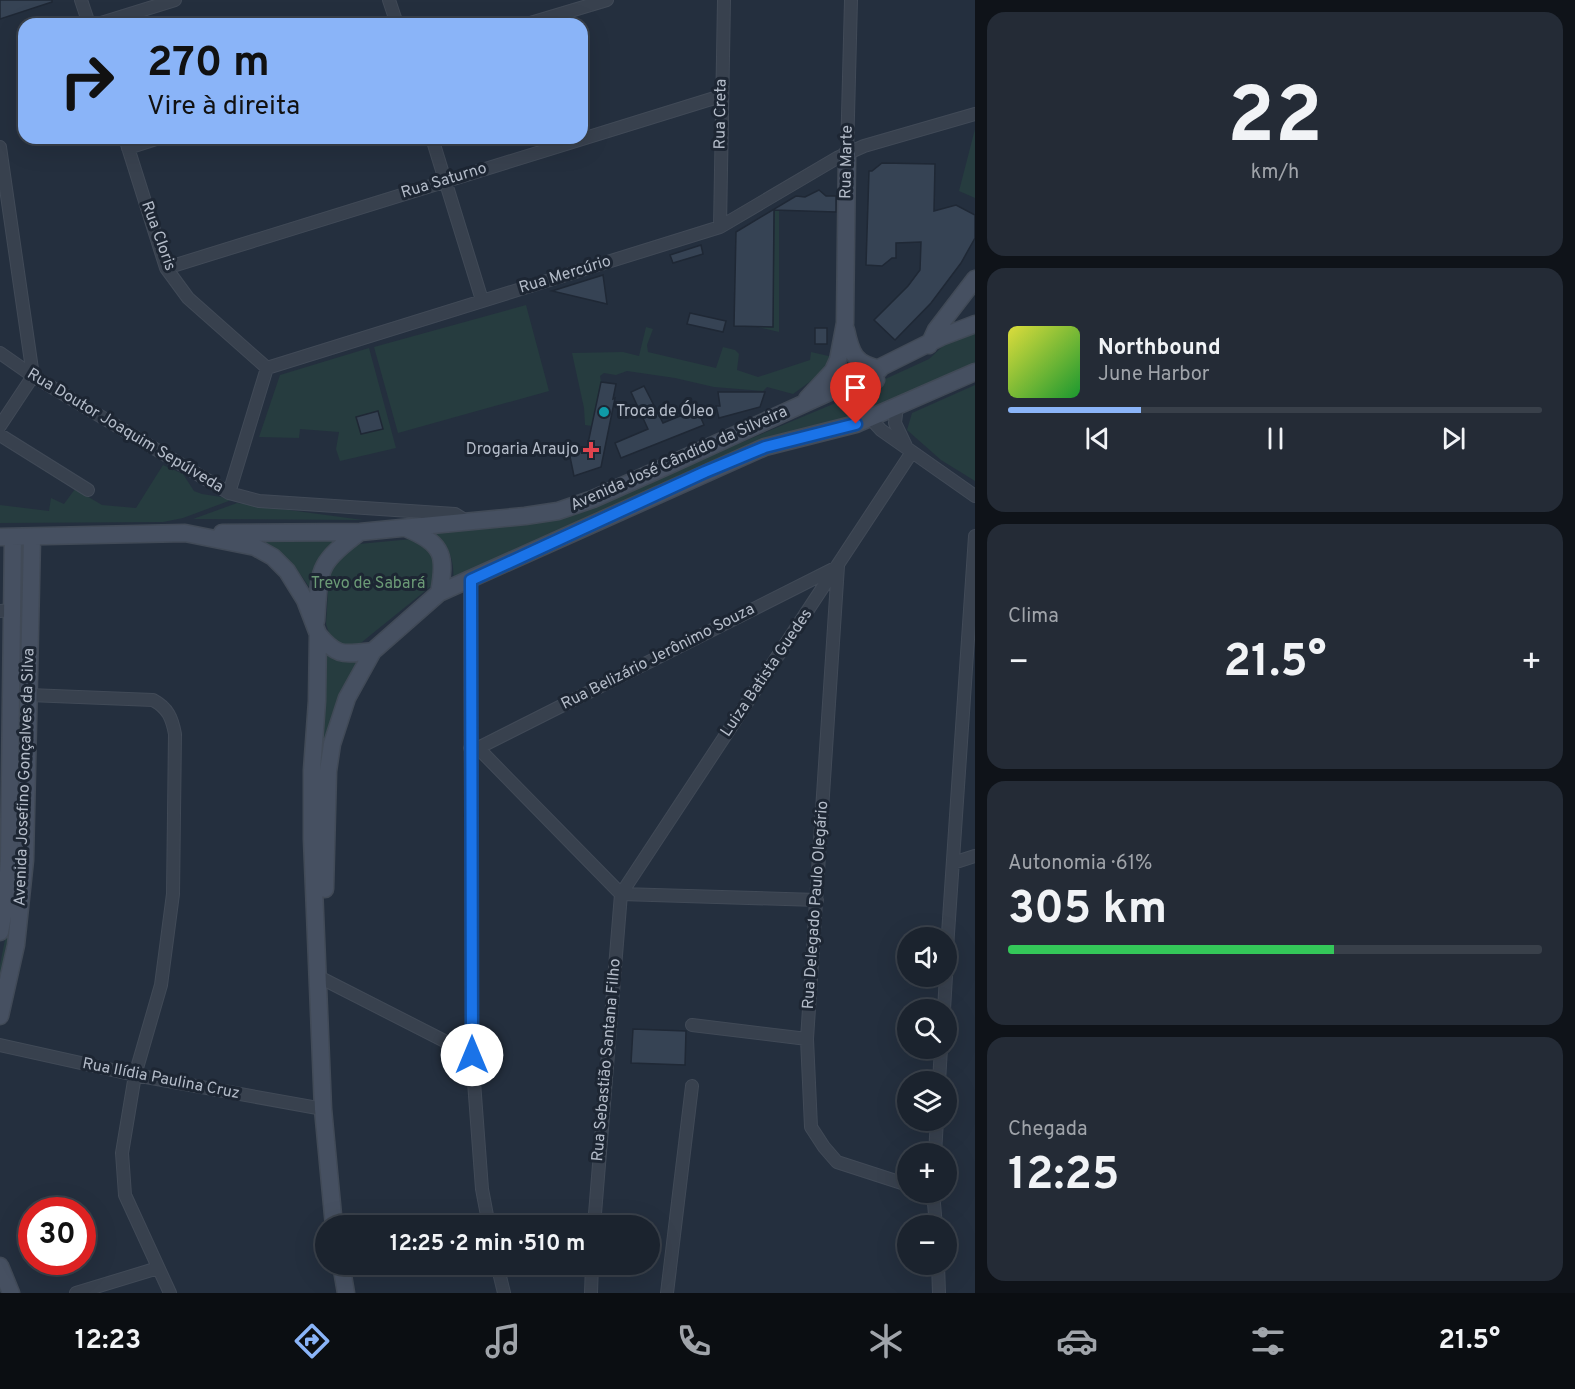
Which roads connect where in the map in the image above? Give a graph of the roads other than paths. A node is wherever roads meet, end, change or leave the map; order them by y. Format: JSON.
{"nodes":[{"id":1,"x":81,"y":0,"type":"edge"},
{"id":2,"x":175,"y":0,"type":"edge"},
{"id":3,"x":389,"y":0,"type":"edge"},
{"id":4,"x":607,"y":0,"type":"edge"},
{"id":5,"x":724,"y":0,"type":"edge"},
{"id":6,"x":851,"y":0,"type":"edge"},
{"id":7,"x":87,"y":18,"type":"edge"},
{"id":8,"x":118,"y":18,"type":"edge"},
{"id":9,"x":395,"y":18,"type":"edge"},
{"id":10,"x":547,"y":18,"type":"edge"},
{"id":11,"x":721,"y":96,"type":"junction"},
{"id":12,"x":975,"y":114,"type":"edge"},
{"id":13,"x":588,"y":137,"type":"edge"},
{"id":14,"x":126,"y":144,"type":"edge"},
{"id":15,"x":434,"y":144,"type":"edge"},
{"id":16,"x":565,"y":144,"type":"edge"},
{"id":17,"x":0,"y":147,"type":"edge"},
{"id":18,"x":847,"y":154,"type":"junction"},
{"id":19,"x":445,"y":181,"type":"junction"},
{"id":20,"x":720,"y":227,"type":"junction"},
{"id":21,"x":166,"y":268,"type":"junction"},
{"id":22,"x":975,"y":279,"type":"edge"},
{"id":23,"x":482,"y":300,"type":"junction"},
{"id":24,"x":845,"y":323,"type":"junction"},
{"id":25,"x":975,"y":324,"type":"edge"},
{"id":26,"x":931,"y":342,"type":"junction"},
{"id":27,"x":0,"y":353,"type":"edge"},
{"id":28,"x":267,"y":368,"type":"junction"},
{"id":29,"x":880,"y":369,"type":"junction"},
{"id":30,"x":975,"y":372,"type":"edge"},
{"id":31,"x":33,"y":376,"type":"junction"},
{"id":32,"x":799,"y":406,"type":"junction"},
{"id":33,"x":897,"y":406,"type":"junction"},
{"id":34,"x":870,"y":418,"type":"junction"},
{"id":35,"x":0,"y":426,"type":"edge"},
{"id":36,"x":0,"y":435,"type":"edge"},
{"id":37,"x":910,"y":451,"type":"junction"},
{"id":38,"x":88,"y":490,"type":"dead end"},
{"id":39,"x":230,"y":494,"type":"junction"},
{"id":40,"x":975,"y":496,"type":"edge"},
{"id":41,"x":468,"y":522,"type":"junction"},
{"id":42,"x":407,"y":529,"type":"junction"},
{"id":43,"x":360,"y":532,"type":"junction"},
{"id":44,"x":185,"y":533,"type":"junction"},
{"id":45,"x":975,"y":536,"type":"edge"},
{"id":46,"x":7,"y":537,"type":"edge"},
{"id":47,"x":32,"y":537,"type":"junction"},
{"id":48,"x":838,"y":566,"type":"junction"},
{"id":49,"x":471,"y":580,"type":"junction"},
{"id":50,"x":439,"y":593,"type":"junction"},
{"id":51,"x":6,"y":611,"type":"edge"},
{"id":52,"x":317,"y":631,"type":"junction"},
{"id":53,"x":373,"y":651,"type":"junction"},
{"id":54,"x":29,"y":694,"type":"junction"},
{"id":55,"x":474,"y":748,"type":"junction"},
{"id":56,"x":975,"y":856,"type":"edge"},
{"id":57,"x":952,"y":862,"type":"junction"},
{"id":58,"x":621,"y":894,"type":"junction"},
{"id":59,"x":817,"y":900,"type":"junction"},
{"id":60,"x":948,"y":927,"type":"edge"},
{"id":61,"x":317,"y":931,"type":"junction"},
{"id":62,"x":0,"y":932,"type":"edge"},
{"id":63,"x":319,"y":977,"type":"junction"},
{"id":64,"x":0,"y":1016,"type":"edge"},
{"id":65,"x":692,"y":1026,"type":"dead end"},
{"id":66,"x":807,"y":1039,"type":"junction"},
{"id":67,"x":0,"y":1046,"type":"edge"},
{"id":68,"x":472,"y":1055,"type":"junction"},
{"id":69,"x":135,"y":1076,"type":"junction"},
{"id":70,"x":692,"y":1086,"type":"dead end"},
{"id":71,"x":323,"y":1108,"type":"junction"},
{"id":72,"x":897,"y":1181,"type":"edge"},
{"id":73,"x":333,"y":1215,"type":"edge"},
{"id":74,"x":487,"y":1215,"type":"edge"},
{"id":75,"x":595,"y":1215,"type":"edge"},
{"id":76,"x":0,"y":1266,"type":"edge"},
{"id":77,"x":158,"y":1268,"type":"junction"},
{"id":78,"x":343,"y":1275,"type":"edge"},
{"id":79,"x":500,"y":1275,"type":"edge"},
{"id":80,"x":592,"y":1275,"type":"edge"},
{"id":81,"x":938,"y":1275,"type":"edge"},
{"id":82,"x":11,"y":1293,"type":"edge"},
{"id":83,"x":76,"y":1293,"type":"edge"},
{"id":84,"x":170,"y":1293,"type":"edge"},
{"id":85,"x":346,"y":1293,"type":"edge"},
{"id":86,"x":504,"y":1293,"type":"edge"},
{"id":87,"x":591,"y":1293,"type":"edge"},
{"id":88,"x":668,"y":1293,"type":"edge"},
{"id":89,"x":939,"y":1293,"type":"edge"}],
"edges":[{"from":1,"to":7,"type":"street"},
{"from":2,"to":8,"type":"street"},
{"from":3,"to":9,"type":"street"},
{"from":4,"to":10,"type":"street"},
{"from":5,"to":11,"type":"street","name":"Rua Creta"},
{"from":6,"to":18,"type":"street","name":"Rua Marte"},
{"from":11,"to":13,"type":"street","name":"Rua Saturno"},
{"from":11,"to":20,"type":"street","name":"Rua Creta"},
{"from":12,"to":18,"type":"street","name":"Rua Mercúrio"},
{"from":14,"to":21,"type":"street","name":"Rua Cloris"},
{"from":15,"to":19,"type":"street"},
{"from":16,"to":19,"type":"street","name":"Rua Saturno"},
{"from":17,"to":31,"type":"street"},
{"from":18,"to":20,"type":"street","name":"Rua Mercúrio"},
{"from":18,"to":24,"type":"main road","name":"Rua Marte"},
{"from":19,"to":21,"type":"street","name":"Rua Saturno"},
{"from":19,"to":23,"type":"street"},
{"from":20,"to":23,"type":"street","name":"Rua Mercúrio"},
{"from":21,"to":28,"type":"street","name":"Rua Cloris"},
{"from":22,"to":26,"type":"main road"},
{"from":23,"to":28,"type":"street","name":"Rua Mercúrio"},
{"from":24,"to":29,"type":"main road","name":"Rua Marte"},
{"from":24,"to":32,"type":"main road","name":"Rua Marte"},
{"from":25,"to":26,"type":"main road","name":"Avenida José Cândido da Silveira"},
{"from":26,"to":29,"type":"main road","name":"Avenida José Cândido da Silveira"},
{"from":26,"to":34,"type":"main road"},
{"from":27,"to":31,"type":"street","name":"Rua Doutor Joaquim Sepúlveda"},
{"from":28,"to":39,"type":"street"},
{"from":29,"to":32,"type":"main road","name":"Avenida José Cândido da Silveira"},
{"from":30,"to":33,"type":"main road","name":"Avenida José Cândido da Silveira"},
{"from":31,"to":35,"type":"street"},
{"from":31,"to":39,"type":"street","name":"Rua Doutor Joaquim Sepúlveda"},
{"from":32,"to":41,"type":"main road","name":"Avenida José Cândido da Silveira"},
{"from":33,"to":34,"type":"main road","name":"Avenida José Cândido da Silveira"},
{"from":33,"to":37,"type":"street"},
{"from":34,"to":37,"type":"street"},
{"from":34,"to":49,"type":"main road","name":"Avenida José Cândido da Silveira"},
{"from":36,"to":38,"type":"street"},
{"from":37,"to":40,"type":"street"},
{"from":37,"to":48,"type":"street","name":"Luiza Batista Guedes"},
{"from":39,"to":41,"type":"street","name":"Rua Doutor Joaquim Sepúlveda"},
{"from":41,"to":42,"type":"main road","name":"Avenida José Cândido da Silveira"},
{"from":42,"to":43,"type":"main road","name":"Avenida José Cândido da Silveira"},
{"from":42,"to":50,"type":"main road"},
{"from":43,"to":44,"type":"main road","name":"Avenida José Cândido da Silveira"},
{"from":43,"to":52,"type":"main road"},
{"from":44,"to":47,"type":"main road"},
{"from":44,"to":52,"type":"main road"},
{"from":45,"to":57,"type":"street"},
{"from":46,"to":47,"type":"main road"},
{"from":46,"to":51,"type":"main road","name":"Avenida Josefino Gonçalves da Silva"},
{"from":47,"to":54,"type":"main road","name":"Avenida Josefino Gonçalves da Silva"},
{"from":48,"to":55,"type":"street","name":"Rua Belizário Jerônimo Souza"},
{"from":48,"to":58,"type":"street","name":"Luiza Batista Guedes"},
{"from":48,"to":59,"type":"street","name":"Rua Delegado Paulo Olegário"},
{"from":49,"to":50,"type":"main road","name":"Avenida José Cândido da Silveira"},
{"from":49,"to":55,"type":"street"},
{"from":50,"to":53,"type":"main road","name":"Avenida José Cândido da Silveira"},
{"from":51,"to":62,"type":"main road","name":"Avenida Josefino Gonçalves da Silva"},
{"from":52,"to":53,"type":"main road"},
{"from":52,"to":61,"type":"main road"},
{"from":53,"to":61,"type":"main road","name":"Avenida José Cândido da Silveira"},
{"from":54,"to":64,"type":"main road","name":"Avenida Josefino Gonçalves da Silva"},
{"from":54,"to":69,"type":"street"},
{"from":55,"to":58,"type":"street"},
{"from":55,"to":68,"type":"street"},
{"from":56,"to":57,"type":"street"},
{"from":57,"to":60,"type":"street"},
{"from":58,"to":59,"type":"street"},
{"from":58,"to":75,"type":"street","name":"Rua Sebastião Santana Filho"},
{"from":59,"to":66,"type":"street","name":"Rua Delegado Paulo Olegário"},
{"from":61,"to":63,"type":"main road"},
{"from":63,"to":68,"type":"street"},
{"from":63,"to":71,"type":"main road"},
{"from":65,"to":66,"type":"street"},
{"from":66,"to":72,"type":"street","name":"Rua Delegado Paulo Olegário"},
{"from":67,"to":69,"type":"street","name":"Rua Ilídia Paulina Cruz"},
{"from":68,"to":74,"type":"street"},
{"from":69,"to":71,"type":"street","name":"Rua Ilídia Paulina Cruz"},
{"from":69,"to":77,"type":"street"},
{"from":70,"to":88,"type":"street"},
{"from":71,"to":73,"type":"main road"},
{"from":76,"to":82,"type":"main road"},
{"from":77,"to":83,"type":"street"},
{"from":77,"to":84,"type":"street"},
{"from":78,"to":85,"type":"main road"},
{"from":79,"to":86,"type":"street"},
{"from":80,"to":87,"type":"street"},
{"from":81,"to":89,"type":"street"}]}
